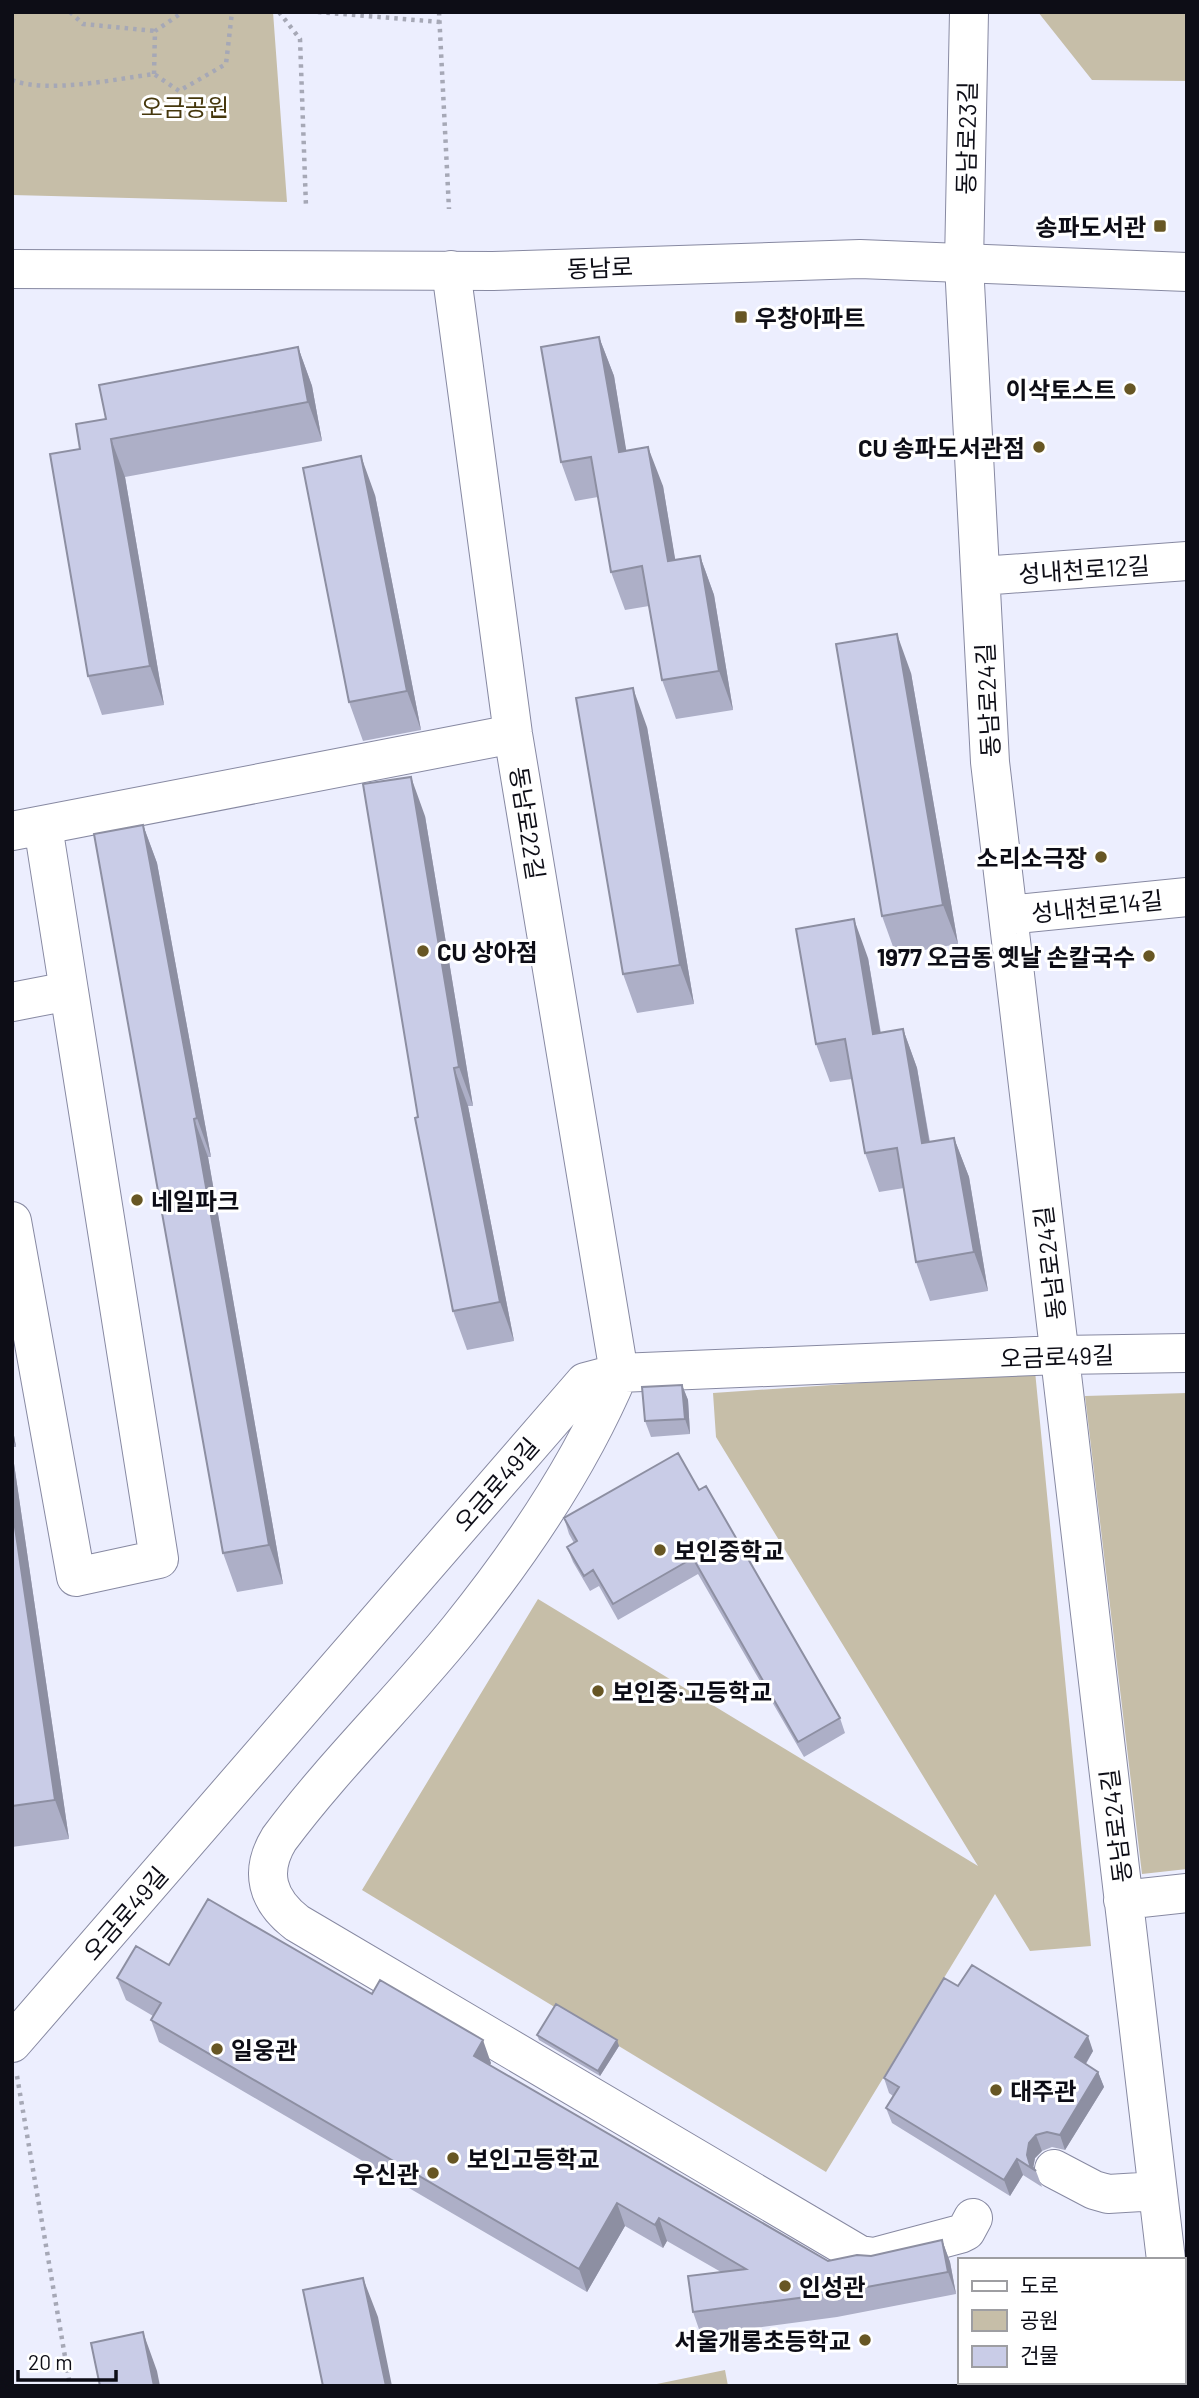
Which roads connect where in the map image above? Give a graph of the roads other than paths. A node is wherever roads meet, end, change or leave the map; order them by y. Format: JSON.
{"nodes":[{"id":1,"x":969,"y":12,"type":"edge"},
{"id":2,"x":964,"y":264,"type":"junction"},
{"id":3,"x":12,"y":269,"type":"edge"},
{"id":4,"x":451,"y":271,"type":"junction"},
{"id":5,"x":1187,"y":272,"type":"edge"},
{"id":6,"x":1187,"y":561,"type":"edge"},
{"id":7,"x":981,"y":576,"type":"junction"},
{"id":8,"x":513,"y":734,"type":"junction"},
{"id":9,"x":28,"y":829,"type":"edge"},
{"id":10,"x":1187,"y":897,"type":"edge"},
{"id":11,"x":1008,"y":915,"type":"junction"},
{"id":12,"x":69,"y":991,"type":"junction"},
{"id":13,"x":12,"y":1002,"type":"edge"},
{"id":14,"x":12,"y":1221,"type":"edge"},
{"id":15,"x":1187,"y":1353,"type":"edge"},
{"id":16,"x":1060,"y":1355,"type":"junction"},
{"id":17,"x":620,"y":1373,"type":"junction"},
{"id":18,"x":1187,"y":1893,"type":"edge"},
{"id":19,"x":1123,"y":1900,"type":"junction"},
{"id":20,"x":14,"y":2056,"type":"edge"},
{"id":21,"x":1054,"y":2169,"type":"dead end"},
{"id":22,"x":1157,"y":2191,"type":"junction"},
{"id":23,"x":973,"y":2218,"type":"dead end"},
{"id":24,"x":1166,"y":2258,"type":"edge"}],
"edges":[{"from":1,"to":2,"type":"street","name":"동남로23길"},
{"from":2,"to":4,"type":"street","name":"동남로"},
{"from":2,"to":5,"type":"street","name":"동남로"},
{"from":2,"to":7,"type":"street","name":"동남로24길"},
{"from":3,"to":4,"type":"street","name":"동남로"},
{"from":4,"to":8,"type":"street","name":"동남로22길"},
{"from":6,"to":7,"type":"street","name":"성내천로12길"},
{"from":7,"to":11,"type":"street","name":"동남로24길"},
{"from":8,"to":9,"type":"street"},
{"from":8,"to":17,"type":"street","name":"동남로22길"},
{"from":9,"to":12,"type":"street"},
{"from":10,"to":11,"type":"street","name":"성내천로14길"},
{"from":11,"to":16,"type":"street","name":"동남로24길"},
{"from":12,"to":13,"type":"street"},
{"from":12,"to":14,"type":"street"},
{"from":15,"to":16,"type":"street","name":"오금로49길"},
{"from":16,"to":17,"type":"street","name":"오금로49길"},
{"from":16,"to":19,"type":"street","name":"동남로24길"},
{"from":17,"to":20,"type":"street","name":"오금로49길"},
{"from":17,"to":23,"type":"street"},
{"from":18,"to":19,"type":"street"},
{"from":19,"to":22,"type":"street","name":"동남로24길"},
{"from":21,"to":22,"type":"street"},
{"from":22,"to":24,"type":"street","name":"동남로24길"}]}
